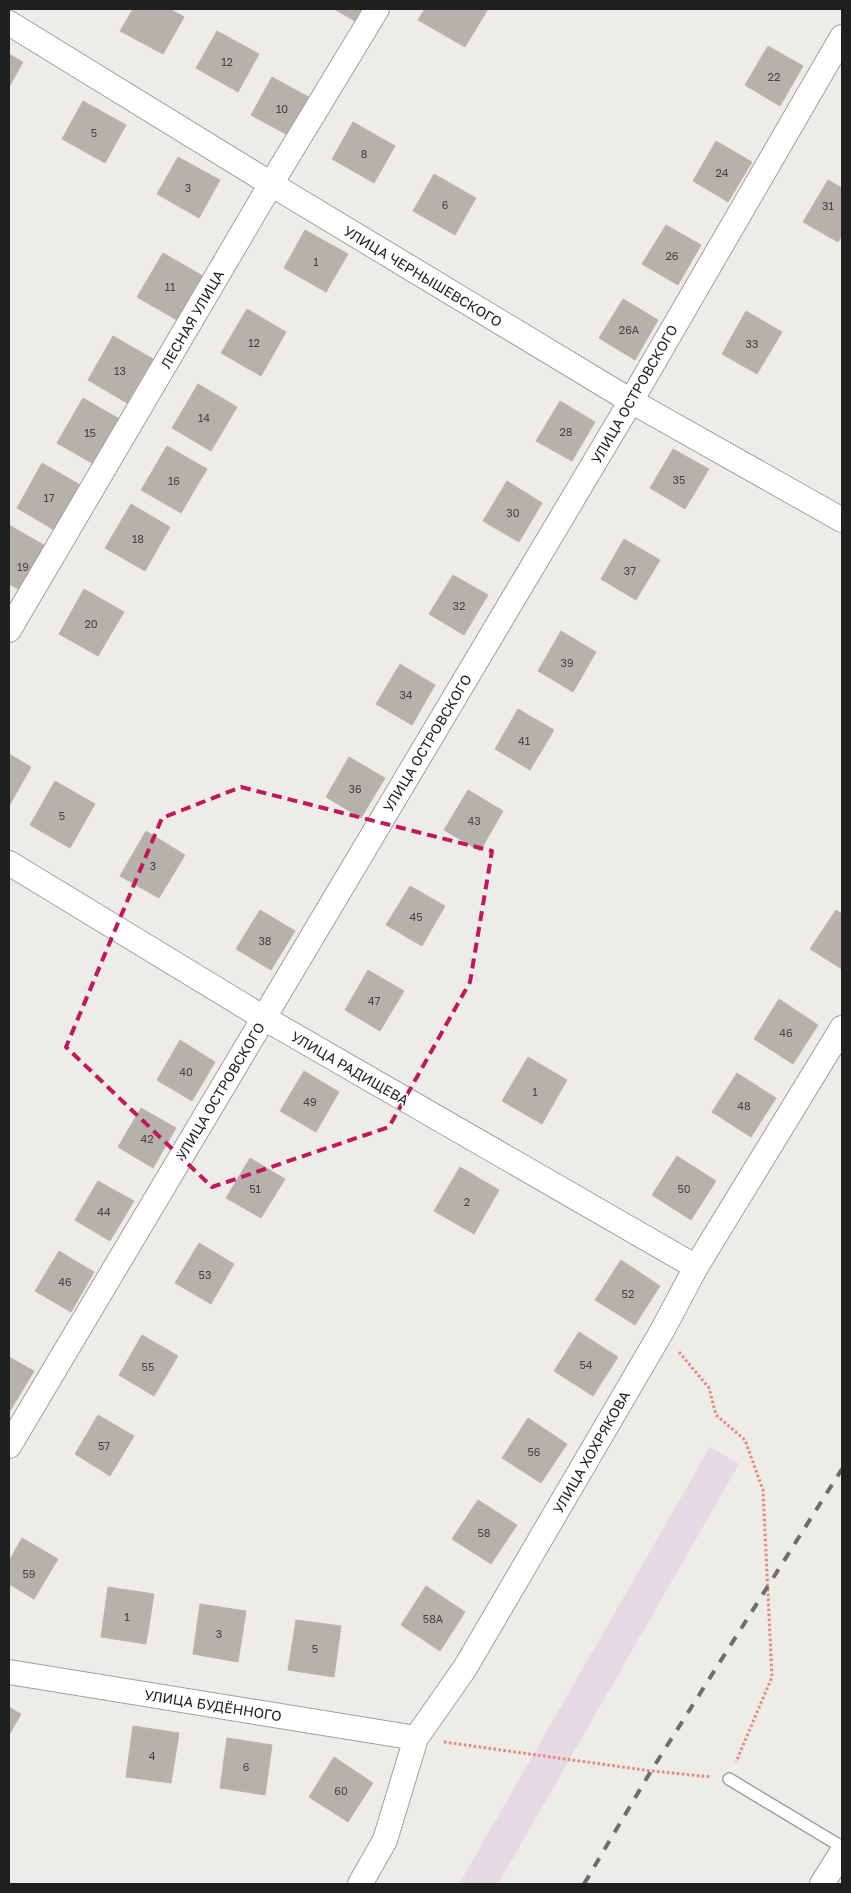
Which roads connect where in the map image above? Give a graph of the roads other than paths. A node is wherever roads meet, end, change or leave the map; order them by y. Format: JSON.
{"nodes":[{"id":1,"x":377,"y":9,"type":"edge"},
{"id":2,"x":9,"y":23,"type":"edge"},
{"id":3,"x":842,"y":37,"type":"edge"},
{"id":4,"x":271,"y":184,"type":"junction"},
{"id":5,"x":630,"y":401,"type":"junction"},
{"id":6,"x":842,"y":520,"type":"edge"},
{"id":7,"x":9,"y":630,"type":"edge"},
{"id":8,"x":9,"y":862,"type":"edge"},
{"id":9,"x":264,"y":1018,"type":"junction"},
{"id":10,"x":842,"y":1028,"type":"edge"},
{"id":11,"x":696,"y":1266,"type":"junction"},
{"id":12,"x":9,"y":1446,"type":"edge"},
{"id":13,"x":9,"y":1672,"type":"edge"},
{"id":14,"x":416,"y":1738,"type":"junction"},
{"id":15,"x":729,"y":1779,"type":"road end"},
{"id":16,"x":842,"y":1847,"type":"edge"},
{"id":17,"x":842,"y":1852,"type":"edge"},
{"id":18,"x":360,"y":1884,"type":"edge"},
{"id":19,"x":822,"y":1884,"type":"edge"}],
"edges":[{"from":1,"to":4,"type":"street","name":"ЛЕСНАЯ УЛИЦА"},
{"from":2,"to":4,"type":"street","name":"УЛИЦА ЧЕРНЫШЕВСКОГО"},
{"from":3,"to":5,"type":"street","name":"УЛИЦА ОСТРОВСКОГО"},
{"from":4,"to":5,"type":"street","name":"УЛИЦА ЧЕРНЫШЕВСКОГО"},
{"from":4,"to":7,"type":"street","name":"ЛЕСНАЯ УЛИЦА"},
{"from":5,"to":6,"type":"street","name":"УЛИЦА ЧЕРНЫШЕВСКОГО"},
{"from":5,"to":9,"type":"street","name":"УЛИЦА ОСТРОВСКОГО"},
{"from":8,"to":9,"type":"street","name":"УЛИЦА РАДИЩЕВА"},
{"from":9,"to":11,"type":"street","name":"УЛИЦА РАДИЩЕВА"},
{"from":9,"to":12,"type":"street","name":"УЛИЦА ОСТРОВСКОГО"},
{"from":10,"to":11,"type":"street","name":"УЛИЦА ХОХРЯКОВА"},
{"from":11,"to":14,"type":"street","name":"УЛИЦА ХОХРЯКОВА"},
{"from":13,"to":14,"type":"street","name":"УЛИЦА БУДЁННОГО"},
{"from":14,"to":18,"type":"street","name":"УЛИЦА ХОХРЯКОВА"},
{"from":15,"to":16,"type":"lane"},
{"from":17,"to":19,"type":"street"}]}
